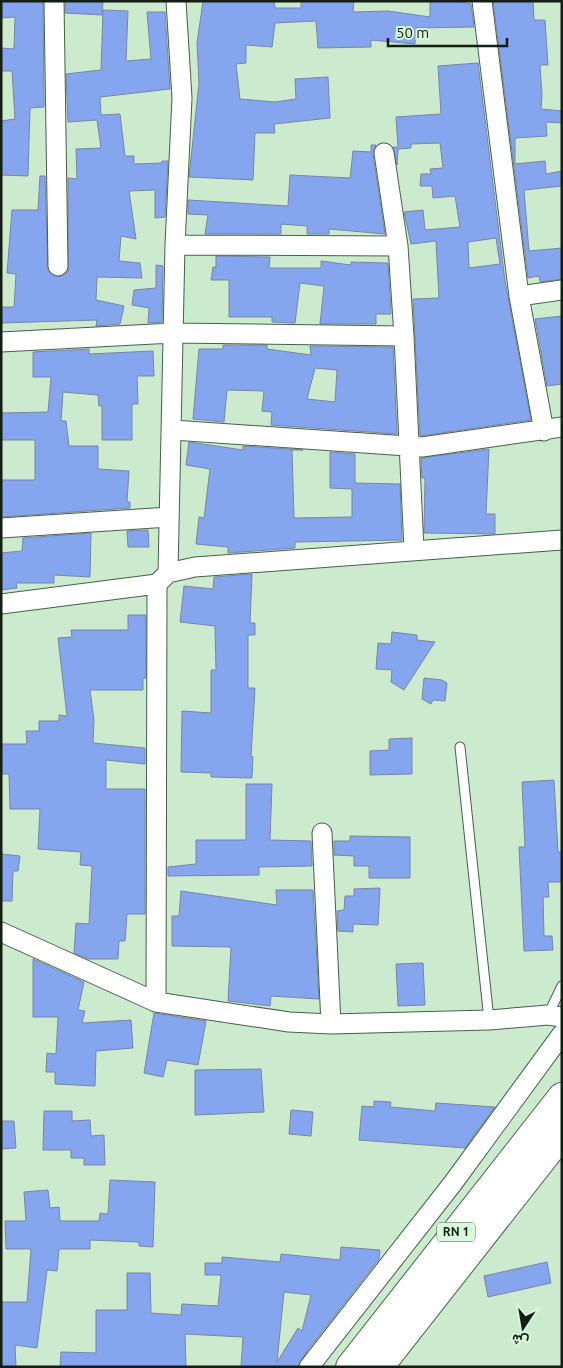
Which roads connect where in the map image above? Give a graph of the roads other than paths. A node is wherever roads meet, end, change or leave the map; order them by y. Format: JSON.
{"nodes":[{"id":1,"x":54,"y":1,"type":"edge"},
{"id":2,"x":176,"y":1,"type":"edge"},
{"id":3,"x":482,"y":1,"type":"edge"},
{"id":4,"x":384,"y":153,"type":"dead end"},
{"id":5,"x":175,"y":245,"type":"junction"},
{"id":6,"x":398,"y":246,"type":"junction"},
{"id":7,"x":58,"y":266,"type":"dead end"},
{"id":8,"x":562,"y":290,"type":"edge"},
{"id":9,"x":519,"y":296,"type":"junction"},
{"id":10,"x":173,"y":333,"type":"junction"},
{"id":11,"x":404,"y":336,"type":"junction"},
{"id":12,"x":1,"y":342,"type":"edge"},
{"id":13,"x":553,"y":429,"type":"edge"},
{"id":14,"x":173,"y":430,"type":"junction"},
{"id":15,"x":409,"y":446,"type":"junction"},
{"id":16,"x":169,"y":517,"type":"junction"},
{"id":17,"x":1,"y":528,"type":"edge"},
{"id":18,"x":562,"y":540,"type":"edge"},
{"id":19,"x":414,"y":550,"type":"junction"},
{"id":20,"x":163,"y":579,"type":"junction"},
{"id":21,"x":1,"y":604,"type":"edge"},
{"id":22,"x":460,"y":747,"type":"dead end"},
{"id":23,"x":322,"y":833,"type":"dead end"},
{"id":24,"x":1,"y":932,"type":"edge"},
{"id":25,"x":562,"y":986,"type":"edge"},
{"id":26,"x":156,"y":1002,"type":"junction"},
{"id":27,"x":555,"y":1016,"type":"edge"},
{"id":28,"x":489,"y":1020,"type":"junction"},
{"id":29,"x":331,"y":1024,"type":"junction"},
{"id":30,"x":562,"y":1034,"type":"edge"},
{"id":31,"x":562,"y":1096,"type":"edge"},
{"id":32,"x":562,"y":1134,"type":"edge"},
{"id":33,"x":309,"y":1367,"type":"edge"},
{"id":34,"x":350,"y":1367,"type":"edge"},
{"id":35,"x":379,"y":1367,"type":"edge"}],
"edges":[{"from":1,"to":7,"type":"street"},
{"from":2,"to":5,"type":"street"},
{"from":3,"to":9,"type":"street"},
{"from":4,"to":6,"type":"street"},
{"from":5,"to":6,"type":"street"},
{"from":5,"to":10,"type":"street"},
{"from":6,"to":11,"type":"street"},
{"from":8,"to":9,"type":"street"},
{"from":9,"to":13,"type":"street"},
{"from":10,"to":11,"type":"street"},
{"from":10,"to":12,"type":"street"},
{"from":10,"to":14,"type":"street"},
{"from":11,"to":15,"type":"street"},
{"from":13,"to":15,"type":"street"},
{"from":14,"to":15,"type":"street"},
{"from":14,"to":16,"type":"street"},
{"from":15,"to":19,"type":"street"},
{"from":16,"to":17,"type":"street"},
{"from":16,"to":20,"type":"street"},
{"from":18,"to":19,"type":"street"},
{"from":19,"to":20,"type":"street"},
{"from":20,"to":21,"type":"street"},
{"from":20,"to":26,"type":"street"},
{"from":22,"to":28,"type":"lane"},
{"from":23,"to":29,"type":"street"},
{"from":24,"to":26,"type":"street"},
{"from":25,"to":27,"type":"lane"},
{"from":26,"to":29,"type":"street"},
{"from":27,"to":28,"type":"street"},
{"from":28,"to":29,"type":"street"},
{"from":30,"to":33,"type":"street"},
{"from":31,"to":34,"type":"highway","number":"RN 1"},
{"from":32,"to":35,"type":"highway","number":"RN 1"}]}
